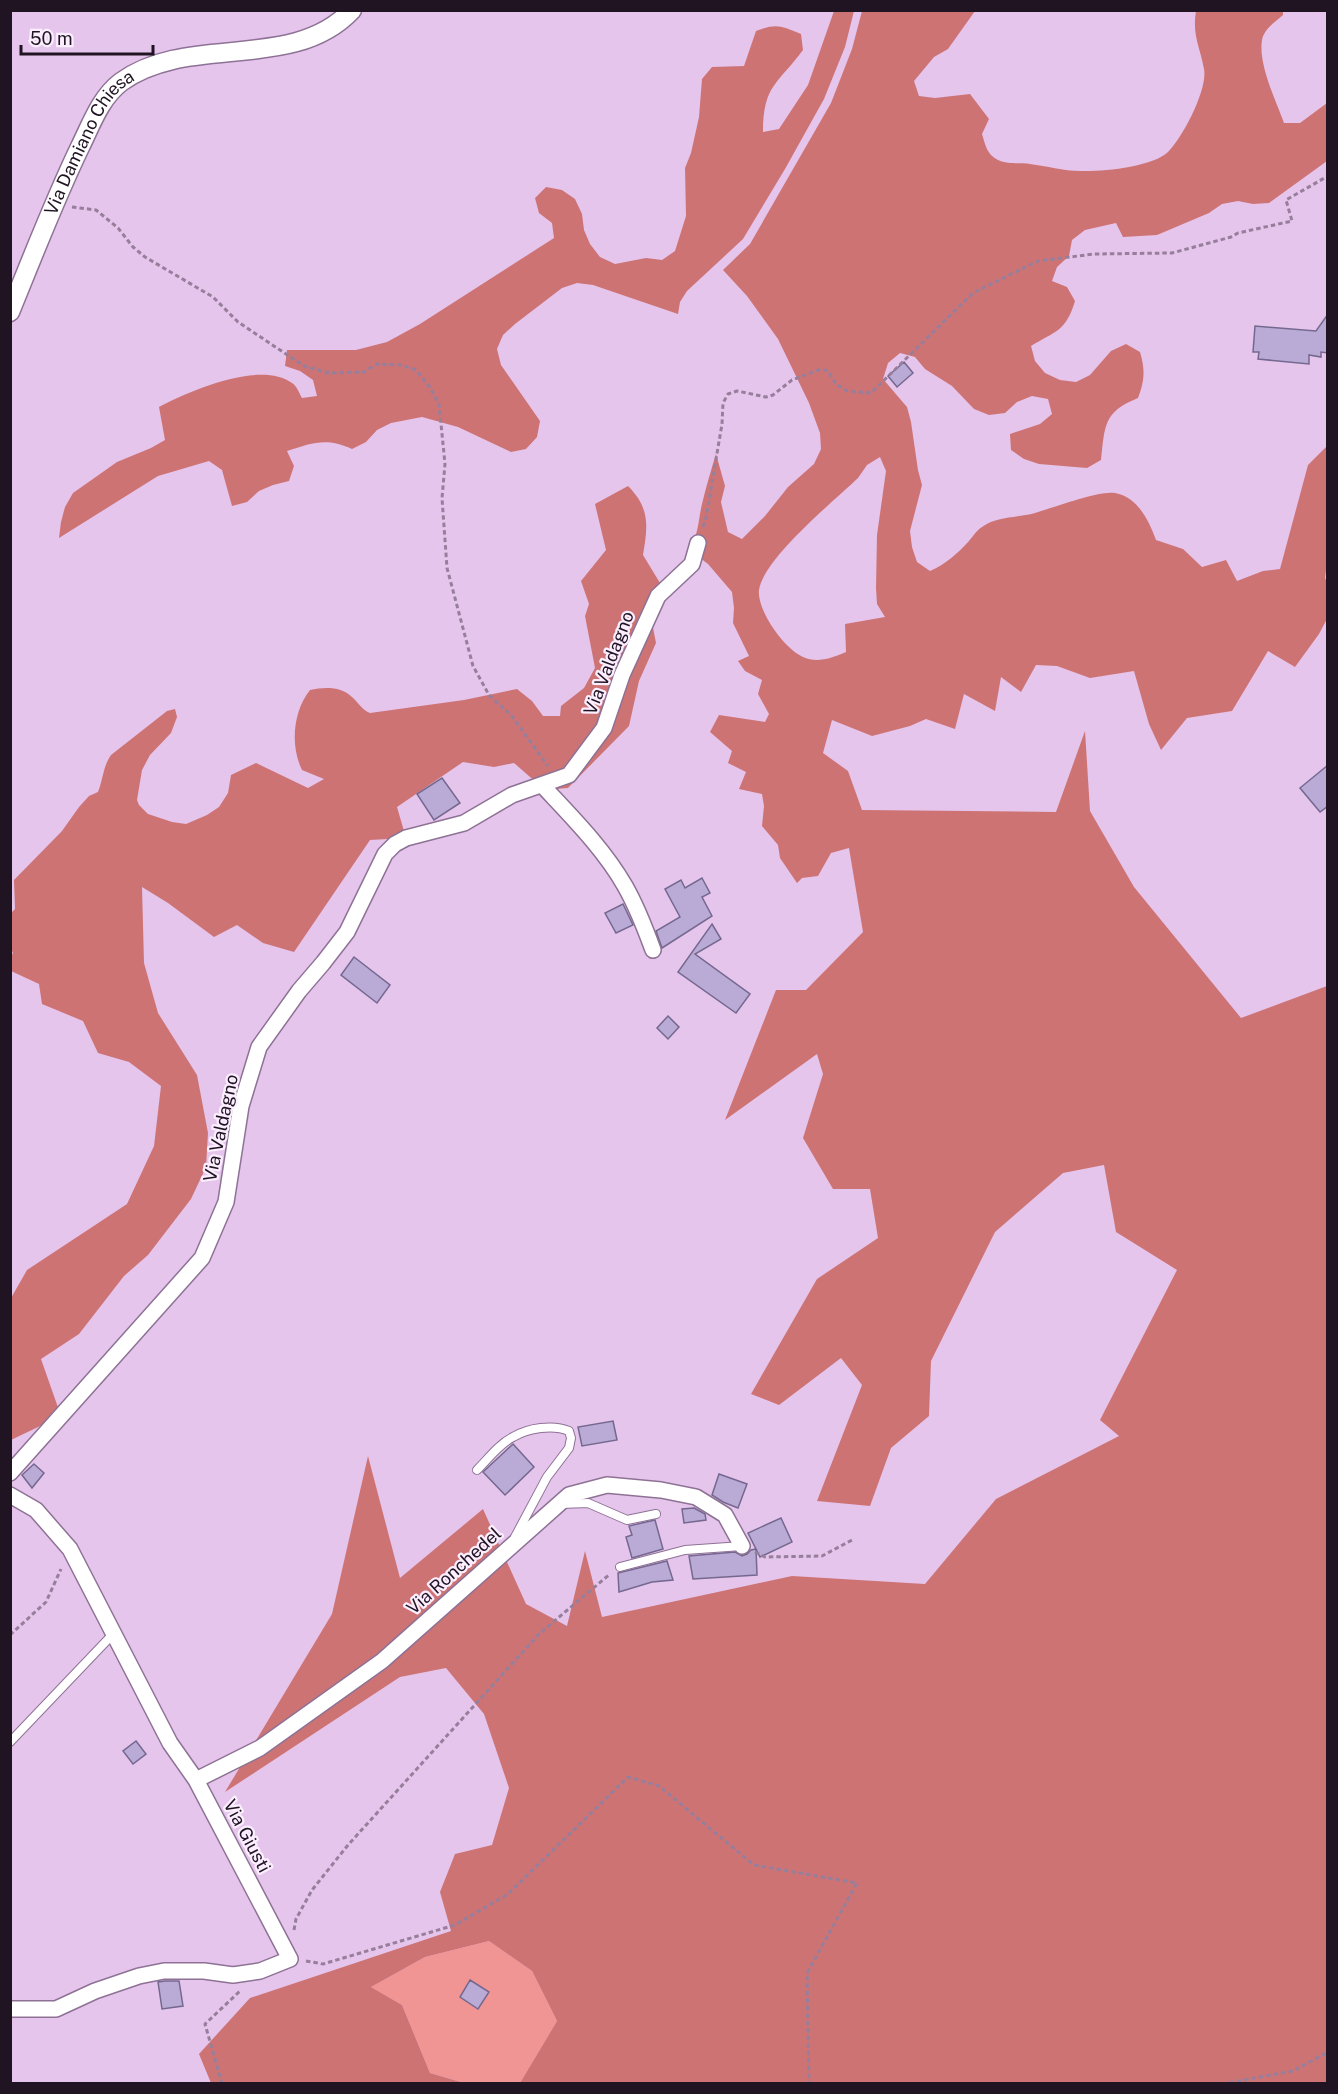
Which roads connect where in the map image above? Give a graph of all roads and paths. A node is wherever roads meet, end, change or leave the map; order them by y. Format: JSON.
{"nodes":[{"id":1,"x":352,"y":10,"type":"edge"},
{"id":2,"x":1328,"y":176,"type":"edge"},
{"id":3,"x":53,"y":207,"type":"junction"},
{"id":4,"x":10,"y":312,"type":"edge"},
{"id":5,"x":698,"y":543,"type":"joint"},
{"id":6,"x":564,"y":777,"type":"junction"},
{"id":7,"x":542,"y":785,"type":"junction"},
{"id":8,"x":653,"y":950,"type":"dead end"},
{"id":9,"x":477,"y":1470,"type":"dead end"},
{"id":10,"x":10,"y":1473,"type":"edge"},
{"id":11,"x":10,"y":1495,"type":"edge"},
{"id":12,"x":559,"y":1504,"type":"junction"},
{"id":13,"x":656,"y":1514,"type":"dead end"},
{"id":14,"x":852,"y":1540,"type":"dead end"},
{"id":15,"x":742,"y":1546,"type":"junction"},
{"id":16,"x":70,"y":1549,"type":"junction"},
{"id":17,"x":509,"y":1549,"type":"junction"},
{"id":18,"x":620,"y":1567,"type":"joint"},
{"id":19,"x":114,"y":1633,"type":"junction"},
{"id":20,"x":10,"y":1635,"type":"edge"},
{"id":21,"x":10,"y":1742,"type":"edge"},
{"id":22,"x":196,"y":1780,"type":"junction"},
{"id":23,"x":290,"y":1959,"type":"junction"},
{"id":24,"x":260,"y":1971,"type":"junction"},
{"id":25,"x":12,"y":2011,"type":"edge"},
{"id":26,"x":1328,"y":2052,"type":"edge"},
{"id":27,"x":222,"y":2084,"type":"edge"},
{"id":28,"x":808,"y":2084,"type":"edge"},
{"id":29,"x":1222,"y":2084,"type":"edge"}],
"edges":[{"from":1,"to":3,"type":"street","name":"Via Damiano Chiesa"},
{"from":2,"to":5,"type":"path"},
{"from":3,"to":4,"type":"street","name":"Via Damiano Chiesa"},
{"from":3,"to":6,"type":"path"},
{"from":5,"to":6,"type":"street","name":"Via Valdagno"},
{"from":6,"to":7,"type":"street","name":"Via Valdagno"},
{"from":7,"to":8,"type":"street"},
{"from":7,"to":10,"type":"street","name":"Via Valdagno"},
{"from":9,"to":17,"type":"lane"},
{"from":11,"to":16,"type":"street","name":"Via Giusti"},
{"from":12,"to":13,"type":"lane"},
{"from":12,"to":15,"type":"street","name":"Via Ronchedel"},
{"from":12,"to":17,"type":"street","name":"Via Ronchedel"},
{"from":14,"to":15,"type":"path"},
{"from":15,"to":18,"type":"lane"},
{"from":16,"to":19,"type":"street","name":"Via Giusti"},
{"from":16,"to":20,"type":"path"},
{"from":17,"to":22,"type":"street","name":"Via Ronchedel"},
{"from":18,"to":23,"type":"path"},
{"from":19,"to":21,"type":"lane"},
{"from":19,"to":22,"type":"street","name":"Via Giusti"},
{"from":22,"to":23,"type":"street","name":"Via Giusti"},
{"from":23,"to":24,"type":"street"},
{"from":23,"to":28,"type":"path"},
{"from":24,"to":25,"type":"street"},
{"from":24,"to":27,"type":"path"},
{"from":26,"to":29,"type":"path"}]}
